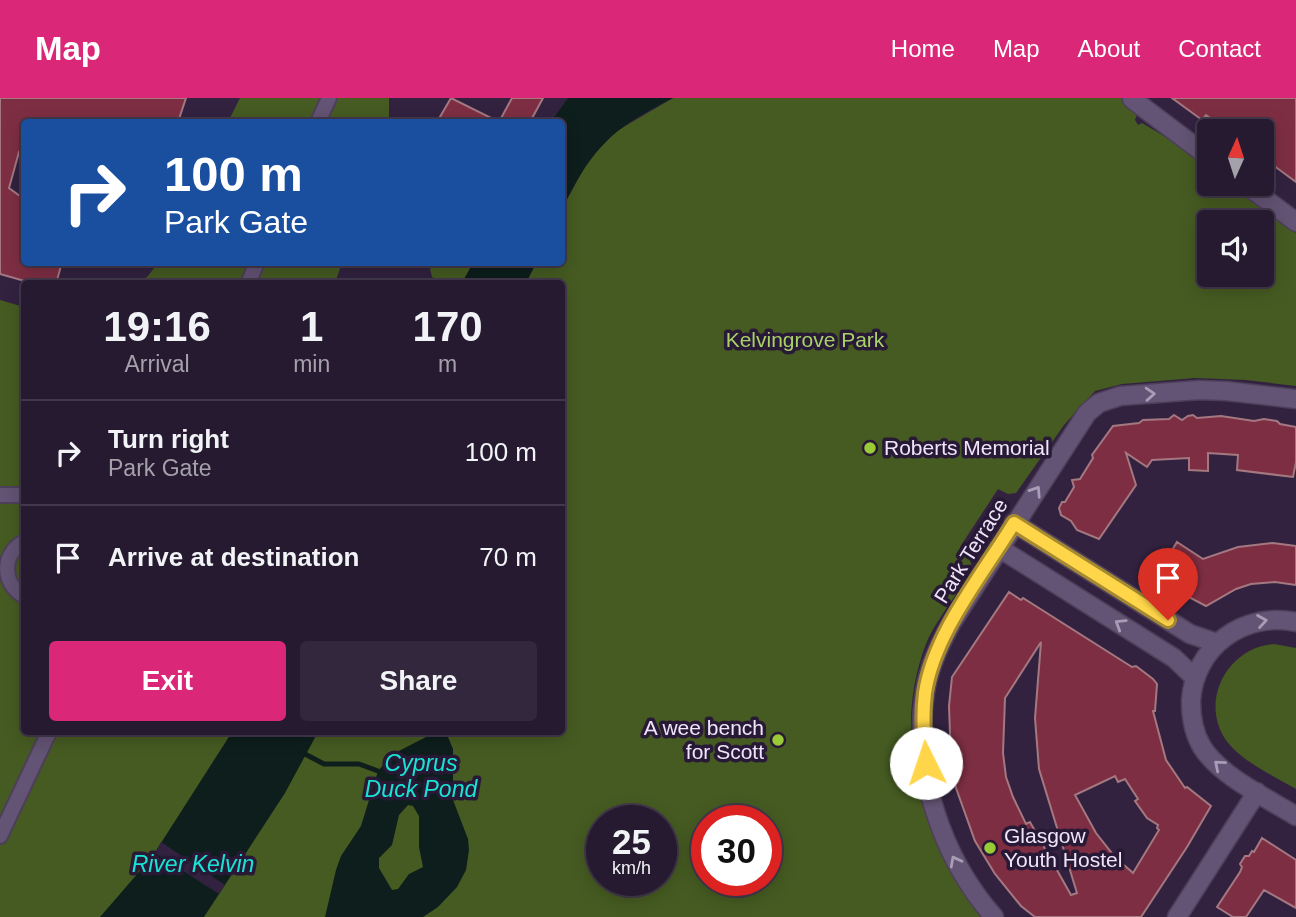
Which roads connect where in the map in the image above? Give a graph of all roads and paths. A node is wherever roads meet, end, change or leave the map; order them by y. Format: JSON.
{"nodes":[{"id":1,"x":329,"y":98,"type":"edge"},
{"id":2,"x":1132,"y":99,"type":"edge"},
{"id":3,"x":319,"y":119,"type":"edge"},
{"id":4,"x":1197,"y":148,"type":"edge"},
{"id":5,"x":1261,"y":196,"type":"edge"},
{"id":6,"x":1296,"y":222,"type":"edge"},
{"id":7,"x":1296,"y":399,"type":"edge"},
{"id":8,"x":0,"y":495,"type":"edge"},
{"id":9,"x":21,"y":495,"type":"edge"},
{"id":10,"x":1014,"y":523,"type":"junction"},
{"id":11,"x":21,"y":544,"type":"edge"},
{"id":12,"x":999,"y":548,"type":"junction"},
{"id":13,"x":19,"y":592,"type":"edge"},
{"id":14,"x":0,"y":597,"type":"edge"},
{"id":15,"x":1296,"y":622,"type":"edge"},
{"id":16,"x":1217,"y":643,"type":"junction"},
{"id":17,"x":1195,"y":678,"type":"junction"},
{"id":18,"x":48,"y":735,"type":"edge"},
{"id":19,"x":1257,"y":792,"type":"junction"},
{"id":20,"x":1296,"y":816,"type":"edge"},
{"id":21,"x":0,"y":836,"type":"edge"},
{"id":22,"x":994,"y":917,"type":"edge"},
{"id":23,"x":1177,"y":917,"type":"edge"}],
"edges":[{"from":1,"to":3,"type":"street"},
{"from":2,"to":4,"type":"street"},
{"from":5,"to":6,"type":"street"},
{"from":10,"to":7,"type":"street","name":"Park Terrace","one_way":true},
{"from":8,"to":9,"type":"street"},
{"from":10,"to":12,"type":"street","name":"Park Terrace"},
{"from":10,"to":16,"type":"street"},
{"from":11,"to":13,"type":"street"},
{"from":17,"to":12,"type":"street","one_way":true},
{"from":22,"to":12,"type":"street","name":"Park Terrace","one_way":true},
{"from":13,"to":14,"type":"street"},
{"from":16,"to":15,"type":"street","one_way":true},
{"from":16,"to":17,"type":"street"},
{"from":19,"to":17,"type":"street","one_way":true},
{"from":18,"to":21,"type":"street"},
{"from":19,"to":20,"type":"street"},
{"from":19,"to":23,"type":"street"}]}
